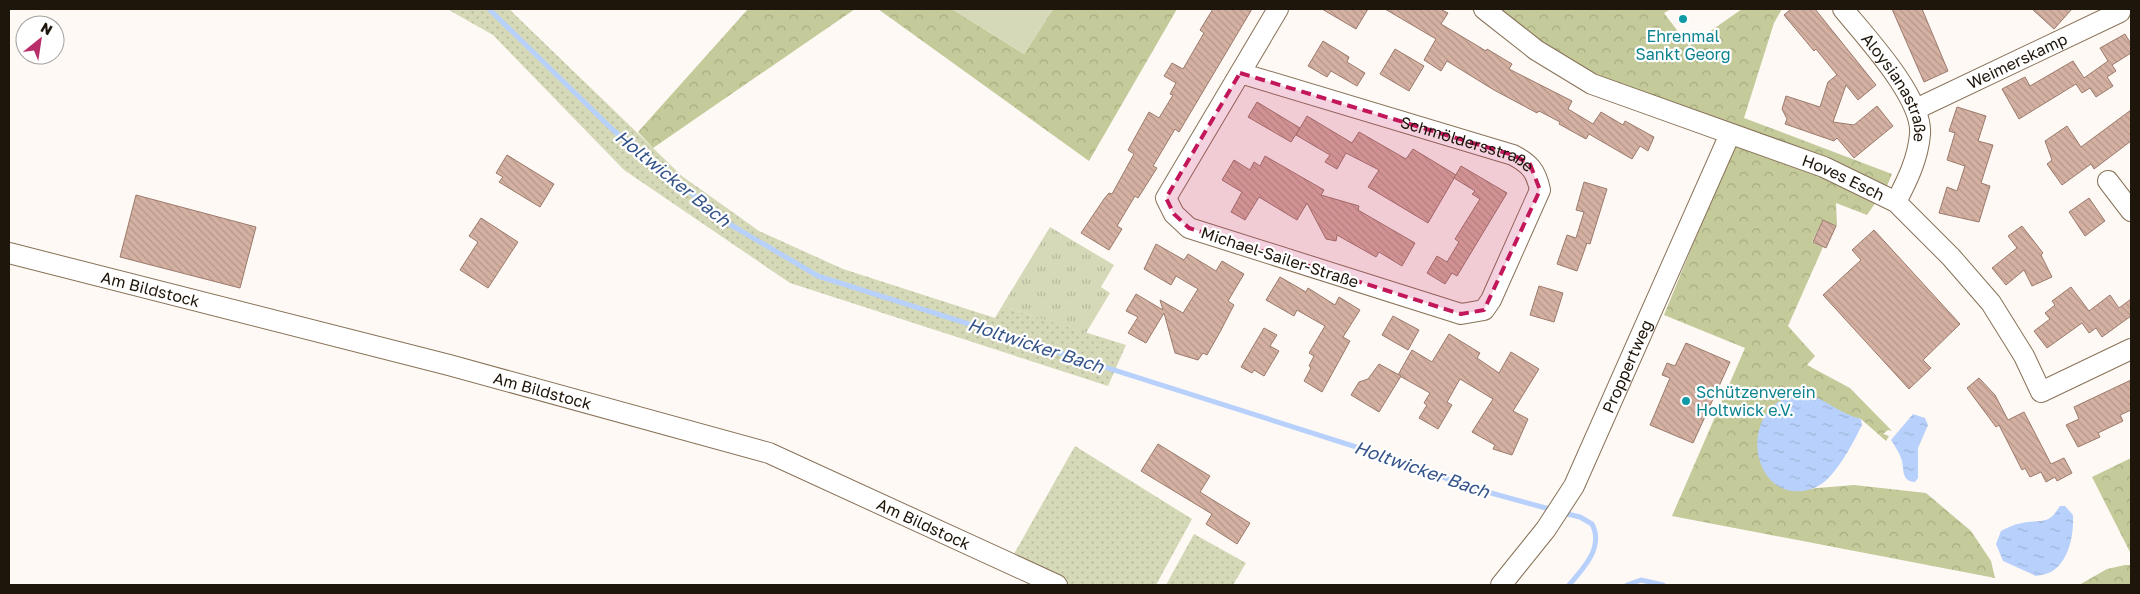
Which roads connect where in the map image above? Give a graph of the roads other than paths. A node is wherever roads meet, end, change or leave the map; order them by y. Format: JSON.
{"nodes":[{"id":1,"x":1278,"y":9,"type":"edge"},
{"id":2,"x":1484,"y":9,"type":"edge"},
{"id":3,"x":1843,"y":9,"type":"edge"},
{"id":4,"x":2122,"y":14,"type":"edge"},
{"id":5,"x":1240,"y":73,"type":"junction"},
{"id":6,"x":1916,"y":109,"type":"junction"},
{"id":7,"x":1730,"y":134,"type":"junction"},
{"id":8,"x":2108,"y":181,"type":"dead end"},
{"id":9,"x":1896,"y":202,"type":"junction"},
{"id":10,"x":2131,"y":211,"type":"edge"},
{"id":11,"x":9,"y":253,"type":"edge"},
{"id":12,"x":1474,"y":314,"type":"joint"},
{"id":13,"x":2131,"y":349,"type":"edge"},
{"id":14,"x":1057,"y":585,"type":"edge"},
{"id":15,"x":1501,"y":585,"type":"edge"}],
"edges":[{"from":1,"to":5,"type":"street","name":"Michael-Sailer-Straße"},
{"from":2,"to":7,"type":"street","name":"Hoves Esch"},
{"from":3,"to":6,"type":"street","name":"Aloysianastraße"},
{"from":4,"to":6,"type":"street","name":"Weimerskamp"},
{"from":5,"to":12,"type":"street","name":"Schmöldersstraße"},
{"from":5,"to":12,"type":"street","name":"Michael-Sailer-Straße"},
{"from":6,"to":9,"type":"street","name":"Aloysianastraße"},
{"from":7,"to":9,"type":"street","name":"Hoves Esch"},
{"from":7,"to":15,"type":"street","name":"Proppertweg"},
{"from":8,"to":10,"type":"street"},
{"from":9,"to":13,"type":"street","name":"Hoves Esch"},
{"from":11,"to":14,"type":"street","name":"Am Bildstock"}]}
